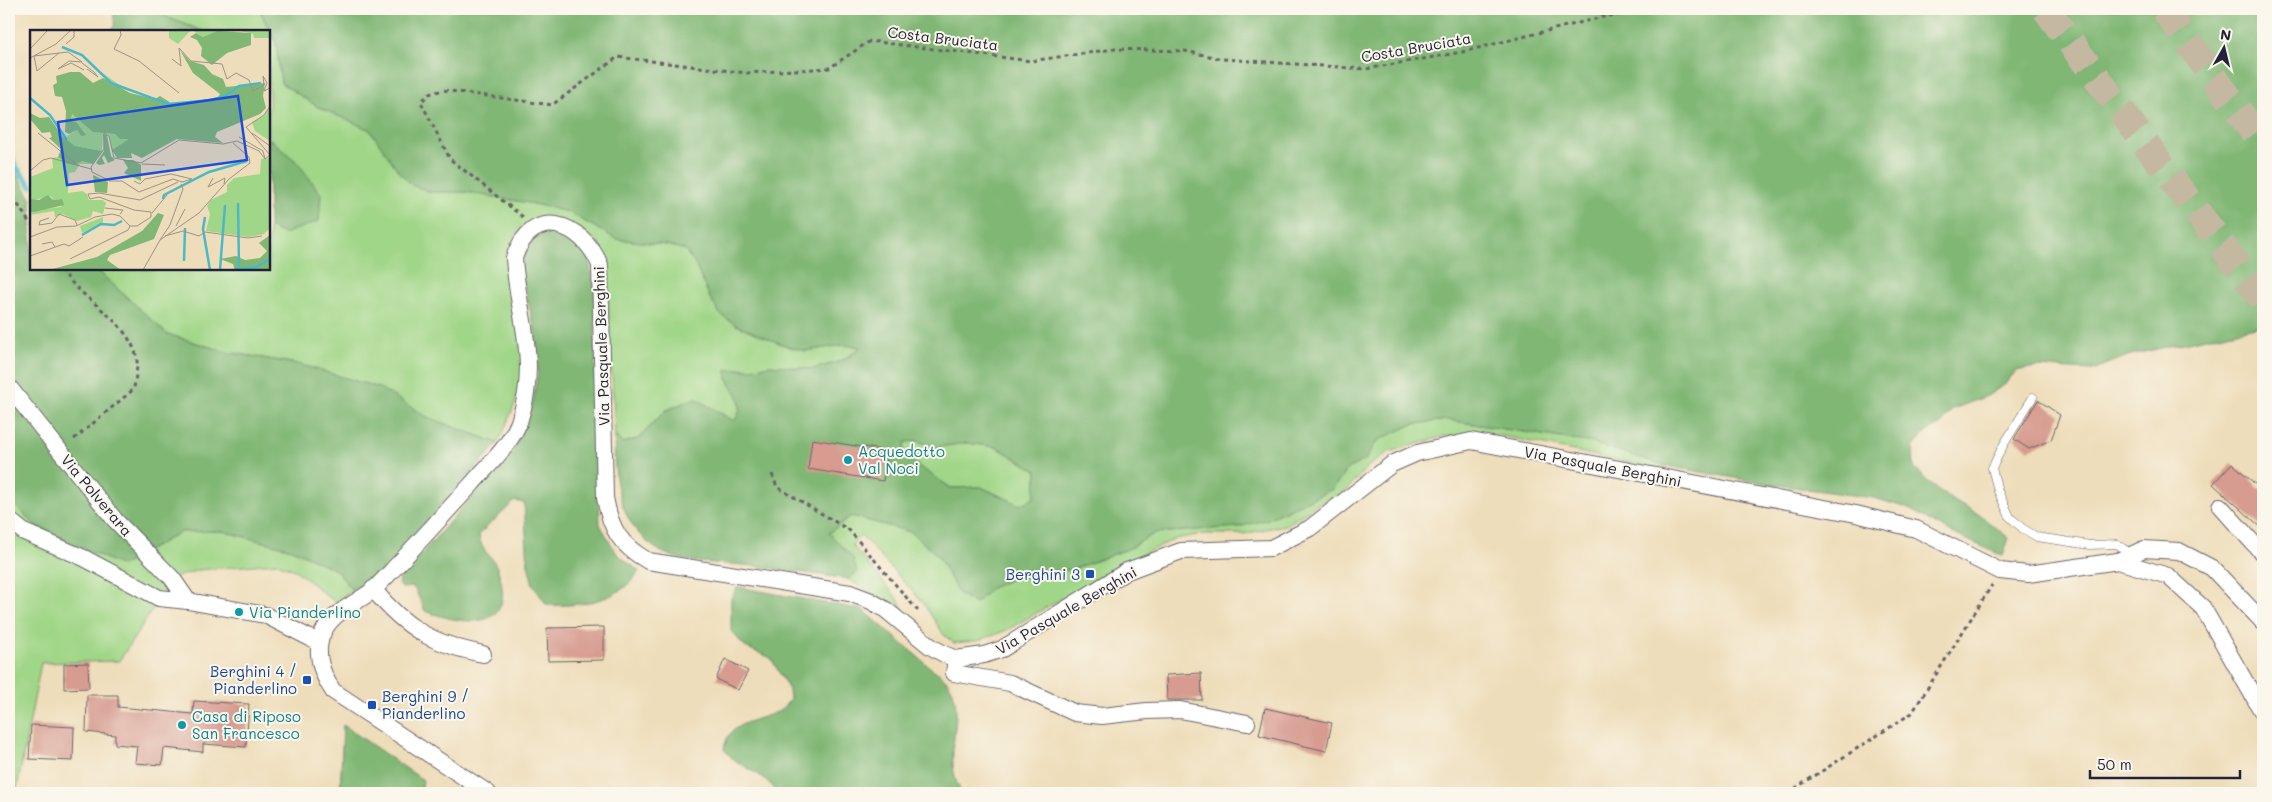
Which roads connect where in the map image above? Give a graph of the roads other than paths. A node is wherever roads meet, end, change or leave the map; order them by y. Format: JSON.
{"nodes":[{"id":1,"x":9,"y":387,"type":"edge"},
{"id":2,"x":2033,"y":397,"type":"dead end"},
{"id":3,"x":2220,"y":506,"type":"dead end"},
{"id":4,"x":9,"y":520,"type":"edge"},
{"id":5,"x":2263,"y":554,"type":"edge"},
{"id":6,"x":2125,"y":558,"type":"junction"},
{"id":7,"x":373,"y":589,"type":"junction"},
{"id":8,"x":188,"y":601,"type":"junction"},
{"id":9,"x":2263,"y":622,"type":"edge"},
{"id":10,"x":320,"y":641,"type":"junction"},
{"id":11,"x":483,"y":654,"type":"dead end"},
{"id":12,"x":956,"y":659,"type":"junction"},
{"id":13,"x":2263,"y":713,"type":"edge"},
{"id":14,"x":1247,"y":723,"type":"dead end"},
{"id":15,"x":488,"y":793,"type":"edge"}],
"edges":[{"from":1,"to":8,"type":"street","name":"Via Polverara"},
{"from":2,"to":6,"type":"lane"},
{"from":3,"to":5,"type":"street"},
{"from":4,"to":8,"type":"street"},
{"from":6,"to":9,"type":"street","name":"Via Pasquale Berghini"},
{"from":6,"to":12,"type":"street","name":"Via Pasquale Berghini"},
{"from":6,"to":13,"type":"street"},
{"from":7,"to":10,"type":"street"},
{"from":7,"to":11,"type":"street"},
{"from":7,"to":12,"type":"street","name":"Via Pasquale Berghini"},
{"from":8,"to":10,"type":"street"},
{"from":10,"to":15,"type":"street"},
{"from":12,"to":14,"type":"street"}]}
